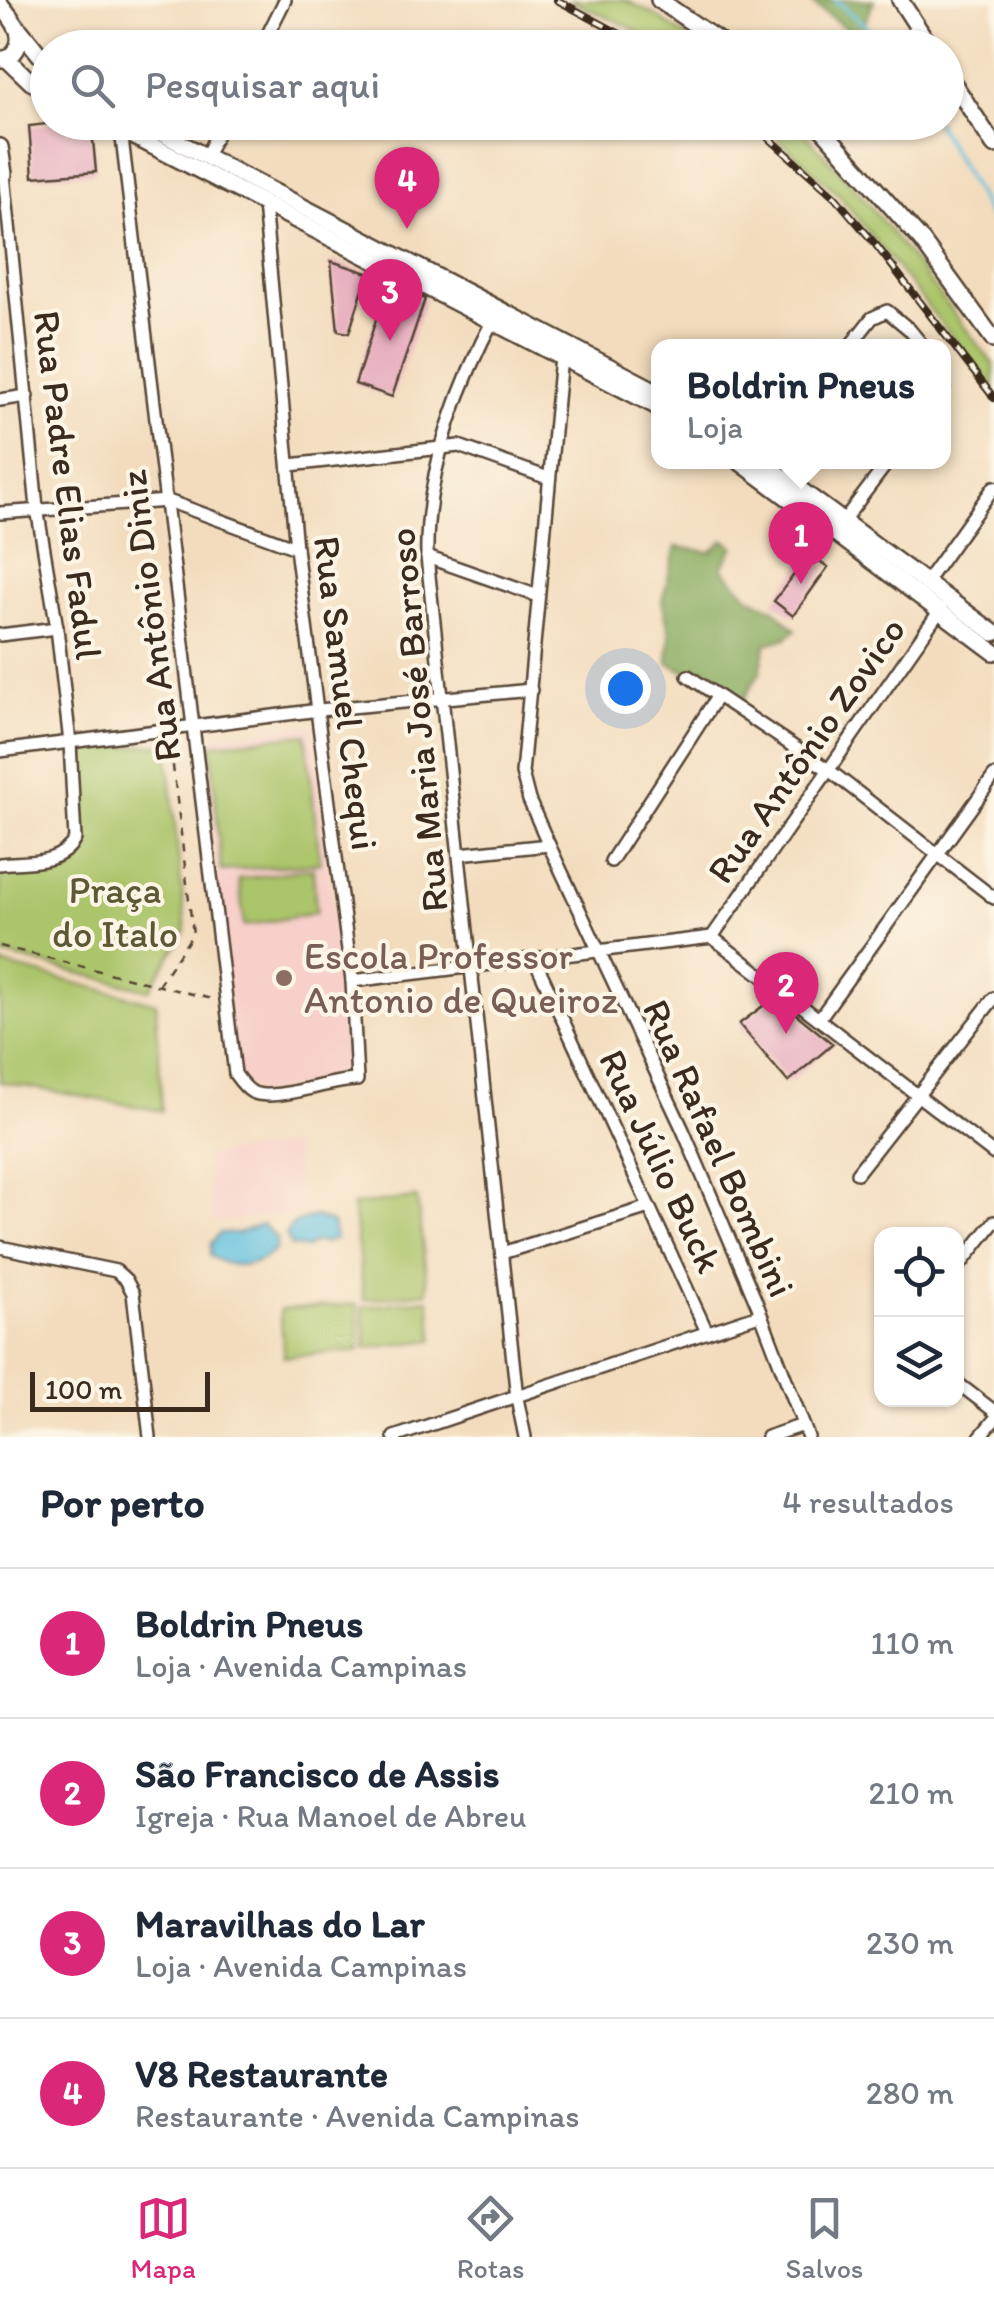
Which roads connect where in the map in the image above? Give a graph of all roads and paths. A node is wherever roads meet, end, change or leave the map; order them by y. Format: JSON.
{"nodes":[{"id":1,"x":285,"y":0,"type":"edge"},
{"id":2,"x":659,"y":0,"type":"edge"},
{"id":3,"x":900,"y":0,"type":"edge"},
{"id":4,"x":0,"y":4,"type":"edge"},
{"id":5,"x":20,"y":30,"type":"junction"},
{"id":6,"x":270,"y":30,"type":"edge"},
{"id":7,"x":703,"y":30,"type":"edge"},
{"id":8,"x":919,"y":30,"type":"edge"},
{"id":9,"x":30,"y":42,"type":"edge"},
{"id":10,"x":2,"y":63,"type":"edge"},
{"id":11,"x":30,"y":81,"type":"edge"},
{"id":12,"x":964,"y":99,"type":"edge"},
{"id":13,"x":115,"y":140,"type":"edge"},
{"id":14,"x":140,"y":140,"type":"edge"},
{"id":15,"x":175,"y":140,"type":"edge"},
{"id":16,"x":214,"y":140,"type":"edge"},
{"id":17,"x":832,"y":140,"type":"edge"},
{"id":18,"x":994,"y":145,"type":"edge"},
{"id":19,"x":0,"y":147,"type":"edge"},
{"id":20,"x":206,"y":156,"type":"junction"},
{"id":21,"x":2,"y":174,"type":"edge"},
{"id":22,"x":264,"y":204,"type":"junction"},
{"id":23,"x":6,"y":282,"type":"edge"},
{"id":24,"x":496,"y":315,"type":"junction"},
{"id":25,"x":856,"y":339,"type":"edge"},
{"id":26,"x":917,"y":339,"type":"edge"},
{"id":27,"x":994,"y":340,"type":"edge"},
{"id":28,"x":560,"y":356,"type":"junction"},
{"id":29,"x":651,"y":389,"type":"edge"},
{"id":30,"x":27,"y":396,"type":"junction"},
{"id":31,"x":0,"y":400,"type":"edge"},
{"id":32,"x":651,"y":403,"type":"edge"},
{"id":33,"x":443,"y":447,"type":"junction"},
{"id":34,"x":290,"y":465,"type":"junction"},
{"id":35,"x":750,"y":469,"type":"edge"},
{"id":36,"x":774,"y":469,"type":"edge"},
{"id":37,"x":883,"y":469,"type":"edge"},
{"id":38,"x":548,"y":478,"type":"junction"},
{"id":39,"x":994,"y":487,"type":"edge"},
{"id":40,"x":168,"y":501,"type":"junction"},
{"id":41,"x":37,"y":508,"type":"junction"},
{"id":42,"x":0,"y":512,"type":"edge"},
{"id":43,"x":844,"y":520,"type":"junction"},
{"id":44,"x":296,"y":548,"type":"junction"},
{"id":45,"x":426,"y":557,"type":"junction"},
{"id":46,"x":926,"y":582,"type":"junction"},
{"id":47,"x":538,"y":596,"type":"junction"},
{"id":48,"x":944,"y":605,"type":"junction"},
{"id":49,"x":57,"y":628,"type":"junction"},
{"id":50,"x":994,"y":632,"type":"edge"},
{"id":51,"x":0,"y":634,"type":"edge"},
{"id":52,"x":994,"y":652,"type":"edge"},
{"id":53,"x":688,"y":676,"type":"dead end"},
{"id":54,"x":531,"y":690,"type":"junction"},
{"id":55,"x":441,"y":696,"type":"junction"},
{"id":56,"x":717,"y":697,"type":"junction"},
{"id":57,"x":319,"y":710,"type":"junction"},
{"id":58,"x":193,"y":726,"type":"junction"},
{"id":59,"x":168,"y":729,"type":"junction"},
{"id":60,"x":70,"y":743,"type":"junction"},
{"id":61,"x":0,"y":751,"type":"edge"},
{"id":62,"x":830,"y":771,"type":"junction"},
{"id":63,"x":994,"y":776,"type":"edge"},
{"id":64,"x":549,"y":845,"type":"junction"},
{"id":65,"x":937,"y":853,"type":"junction"},
{"id":66,"x":459,"y":854,"type":"junction"},
{"id":67,"x":611,"y":862,"type":"dead end"},
{"id":68,"x":0,"y":864,"type":"edge"},
{"id":69,"x":994,"y":898,"type":"edge"},
{"id":70,"x":712,"y":937,"type":"junction"},
{"id":71,"x":0,"y":946,"type":"edge"},
{"id":72,"x":598,"y":950,"type":"junction"},
{"id":73,"x":536,"y":960,"type":"junction"},
{"id":74,"x":470,"y":968,"type":"junction"},
{"id":75,"x":352,"y":981,"type":"junction"},
{"id":76,"x":158,"y":985,"type":"junction"},
{"id":77,"x":994,"y":998,"type":"edge"},
{"id":78,"x":227,"y":1002,"type":"junction"},
{"id":79,"x":819,"y":1019,"type":"junction"},
{"id":80,"x":248,"y":1091,"type":"joint"},
{"id":81,"x":918,"y":1095,"type":"junction"},
{"id":82,"x":994,"y":1154,"type":"edge"},
{"id":83,"x":857,"y":1173,"type":"dead end"},
{"id":84,"x":649,"y":1208,"type":"junction"},
{"id":85,"x":994,"y":1222,"type":"edge"},
{"id":86,"x":0,"y":1247,"type":"edge"},
{"id":87,"x":502,"y":1253,"type":"junction"},
{"id":88,"x":964,"y":1260,"type":"edge"},
{"id":89,"x":759,"y":1315,"type":"junction"},
{"id":90,"x":707,"y":1332,"type":"junction"},
{"id":91,"x":964,"y":1388,"type":"edge"},
{"id":92,"x":517,"y":1398,"type":"junction"},
{"id":93,"x":994,"y":1411,"type":"edge"},
{"id":94,"x":994,"y":1420,"type":"edge"},
{"id":95,"x":806,"y":1431,"type":"edge"},
{"id":96,"x":150,"y":1437,"type":"edge"},
{"id":97,"x":394,"y":1437,"type":"edge"},
{"id":98,"x":525,"y":1437,"type":"edge"},
{"id":99,"x":766,"y":1437,"type":"edge"},
{"id":100,"x":980,"y":1437,"type":"edge"}],
"edges":[{"from":1,"to":6,"type":"street"},
{"from":2,"to":7,"type":"main road"},
{"from":3,"to":8,"type":"main road"},
{"from":4,"to":5,"type":"main road"},
{"from":5,"to":9,"type":"main road"},
{"from":5,"to":10,"type":"main road"},
{"from":10,"to":11,"type":"main road"},
{"from":12,"to":18,"type":"main road"},
{"from":13,"to":40,"type":"street","name":"Rua Antônio Diniz"},
{"from":14,"to":22,"type":"main road"},
{"from":15,"to":20,"type":"main road"},
{"from":16,"to":20,"type":"street"},
{"from":17,"to":27,"type":"main road"},
{"from":19,"to":21,"type":"main road"},
{"from":20,"to":24,"type":"main road"},
{"from":21,"to":23,"type":"street","name":"Rua Padre Elias Fadul"},
{"from":22,"to":24,"type":"main road"},
{"from":22,"to":34,"type":"street","name":"Rua Samuel Chequi"},
{"from":23,"to":30,"type":"street","name":"Rua Padre Elias Fadul"},
{"from":24,"to":28,"type":"main road"},
{"from":24,"to":29,"type":"main road"},
{"from":24,"to":33,"type":"street","name":"Rua Maria José Barroso"},
{"from":25,"to":26,"type":"street"},
{"from":28,"to":32,"type":"main road"},
{"from":28,"to":38,"type":"street","name":"Rua Rafael Bombini"},
{"from":30,"to":31,"type":"street"},
{"from":30,"to":41,"type":"street","name":"Rua Padre Elias Fadul"},
{"from":33,"to":34,"type":"street"},
{"from":33,"to":38,"type":"street"},
{"from":33,"to":45,"type":"street","name":"Rua Maria José Barroso"},
{"from":34,"to":44,"type":"street","name":"Rua Samuel Chequi"},
{"from":35,"to":48,"type":"main road"},
{"from":36,"to":43,"type":"main road"},
{"from":37,"to":43,"type":"street"},
{"from":38,"to":47,"type":"street","name":"Rua Rafael Bombini"},
{"from":39,"to":46,"type":"street"},
{"from":40,"to":41,"type":"street"},
{"from":40,"to":44,"type":"street"},
{"from":40,"to":58,"type":"street","name":"Rua Antônio Diniz"},
{"from":41,"to":42,"type":"street"},
{"from":41,"to":49,"type":"street","name":"Rua Padre Elias Fadul"},
{"from":43,"to":46,"type":"main road"},
{"from":44,"to":57,"type":"street","name":"Rua Samuel Chequi"},
{"from":45,"to":47,"type":"street"},
{"from":45,"to":55,"type":"street","name":"Rua Maria José Barroso"},
{"from":46,"to":48,"type":"main road"},
{"from":47,"to":54,"type":"street","name":"Rua Rafael Bombini"},
{"from":48,"to":50,"type":"main road"},
{"from":48,"to":52,"type":"main road"},
{"from":48,"to":62,"type":"street","name":"Rua Antônio Zovico"},
{"from":49,"to":51,"type":"street"},
{"from":49,"to":60,"type":"street","name":"Rua Padre Elias Fadul"},
{"from":53,"to":56,"type":"street"},
{"from":54,"to":55,"type":"street"},
{"from":54,"to":64,"type":"street","name":"Rua Rafael Bombini"},
{"from":55,"to":57,"type":"street"},
{"from":55,"to":66,"type":"street","name":"Rua Maria José Barroso"},
{"from":56,"to":62,"type":"street"},
{"from":56,"to":67,"type":"street"},
{"from":57,"to":58,"type":"street"},
{"from":57,"to":75,"type":"street","name":"Rua Samuel Chequi"},
{"from":58,"to":59,"type":"street"},
{"from":58,"to":78,"type":"street","name":"Rua Antônio Diniz"},
{"from":59,"to":60,"type":"street"},
{"from":59,"to":76,"type":"path"},
{"from":60,"to":61,"type":"street"},
{"from":60,"to":68,"type":"street","name":"Rua Padre Elias Fadul"},
{"from":62,"to":65,"type":"street"},
{"from":62,"to":70,"type":"street","name":"Rua Antônio Zovico"},
{"from":63,"to":65,"type":"street"},
{"from":64,"to":66,"type":"street"},
{"from":64,"to":72,"type":"street","name":"Rua Rafael Bombini"},
{"from":65,"to":69,"type":"street"},
{"from":65,"to":79,"type":"street"},
{"from":66,"to":74,"type":"street","name":"Rua Maria José Barroso"},
{"from":70,"to":72,"type":"street"},
{"from":70,"to":79,"type":"street"},
{"from":71,"to":76,"type":"path"},
{"from":72,"to":73,"type":"street"},
{"from":72,"to":89,"type":"street","name":"Rua Rafael Bombini"},
{"from":73,"to":74,"type":"street"},
{"from":73,"to":84,"type":"street","name":"Rua Júlio Buck"},
{"from":74,"to":75,"type":"street"},
{"from":74,"to":87,"type":"street","name":"Rua Maria José Barroso"},
{"from":75,"to":80,"type":"street","name":"Rua Samuel Chequi"},
{"from":76,"to":78,"type":"path"},
{"from":77,"to":81,"type":"street"},
{"from":78,"to":80,"type":"street","name":"Rua Antônio Diniz"},
{"from":79,"to":81,"type":"street"},
{"from":81,"to":82,"type":"street"},
{"from":81,"to":83,"type":"street"},
{"from":84,"to":87,"type":"street"},
{"from":84,"to":90,"type":"street","name":"Rua Júlio Buck"},
{"from":85,"to":88,"type":"street"},
{"from":86,"to":96,"type":"street"},
{"from":87,"to":92,"type":"street","name":"Rua Maria José Barroso"},
{"from":89,"to":90,"type":"street"},
{"from":89,"to":95,"type":"street","name":"Rua Rafael Bombini"},
{"from":90,"to":92,"type":"street"},
{"from":91,"to":93,"type":"street"},
{"from":92,"to":97,"type":"street"},
{"from":92,"to":98,"type":"street","name":"Rua Maria José Barroso"},
{"from":94,"to":100,"type":"street"},
{"from":95,"to":99,"type":"street"}]}
